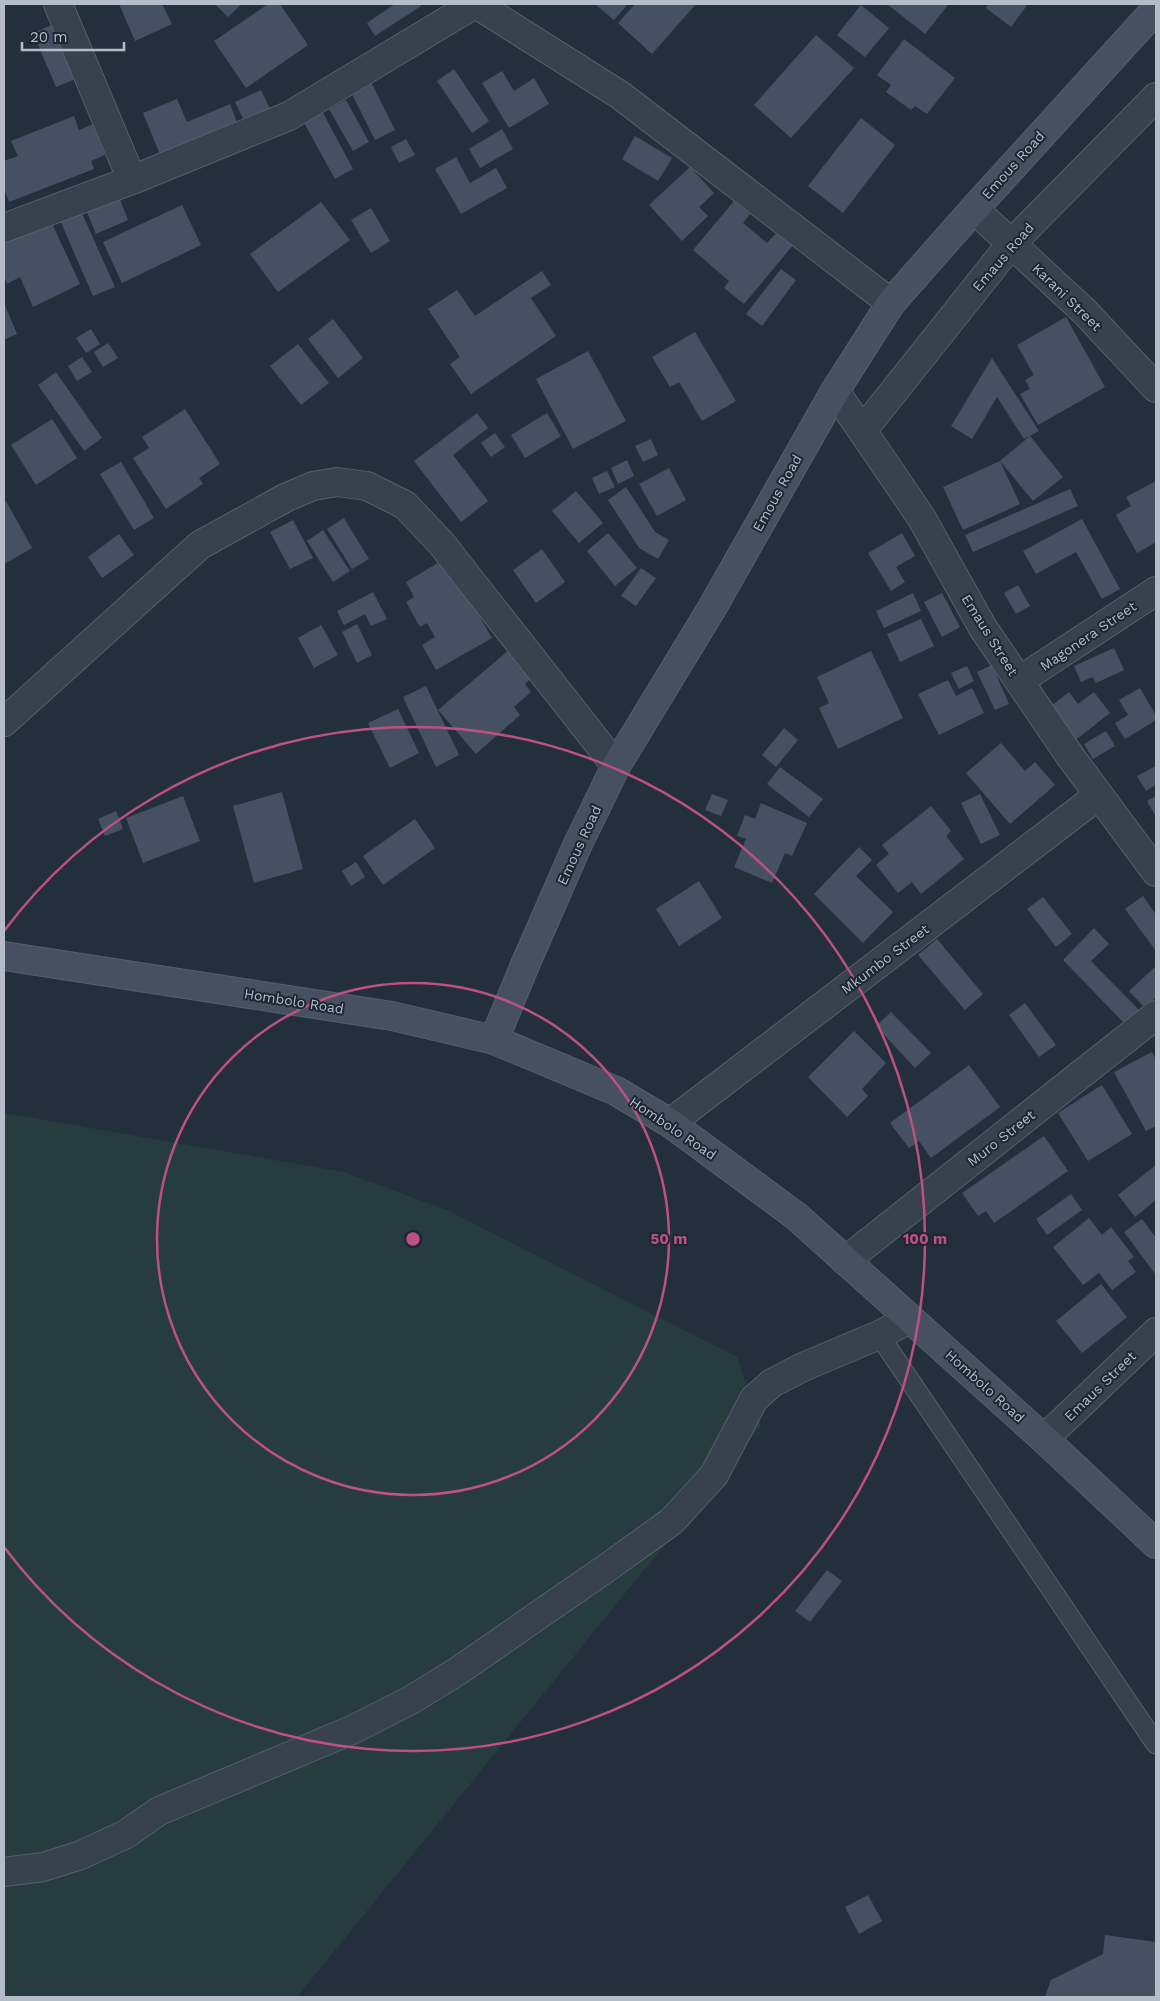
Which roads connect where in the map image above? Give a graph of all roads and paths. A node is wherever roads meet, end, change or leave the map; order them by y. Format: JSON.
{"nodes":[{"id":1,"x":58,"y":4,"type":"edge"},
{"id":2,"x":476,"y":4,"type":"edge"},
{"id":3,"x":1156,"y":8,"type":"edge"},
{"id":4,"x":1156,"y":97,"type":"edge"},
{"id":5,"x":132,"y":180,"type":"junction"},
{"id":6,"x":974,"y":209,"type":"junction"},
{"id":7,"x":4,"y":228,"type":"edge"},
{"id":8,"x":1011,"y":244,"type":"junction"},
{"id":9,"x":891,"y":303,"type":"junction"},
{"id":10,"x":1156,"y":388,"type":"edge"},
{"id":11,"x":835,"y":391,"type":"junction"},
{"id":12,"x":863,"y":430,"type":"junction"},
{"id":13,"x":1156,"y":591,"type":"edge"},
{"id":14,"x":1020,"y":681,"type":"junction"},
{"id":15,"x":4,"y":722,"type":"edge"},
{"id":16,"x":616,"y":766,"type":"junction"},
{"id":17,"x":1099,"y":795,"type":"junction"},
{"id":18,"x":1156,"y":872,"type":"edge"},
{"id":19,"x":4,"y":956,"type":"edge"},
{"id":20,"x":1156,"y":1015,"type":"edge"},
{"id":21,"x":494,"y":1040,"type":"junction"},
{"id":22,"x":670,"y":1123,"type":"junction"},
{"id":23,"x":845,"y":1261,"type":"junction"},
{"id":24,"x":910,"y":1319,"type":"junction"},
{"id":25,"x":1156,"y":1332,"type":"edge"},
{"id":26,"x":879,"y":1335,"type":"junction"},
{"id":27,"x":1044,"y":1439,"type":"junction"},
{"id":28,"x":1156,"y":1544,"type":"edge"},
{"id":29,"x":1156,"y":1744,"type":"edge"},
{"id":30,"x":4,"y":1872,"type":"edge"}],
"edges":[{"from":1,"to":5,"type":"street"},
{"from":2,"to":5,"type":"street"},
{"from":2,"to":9,"type":"street"},
{"from":3,"to":6,"type":"street","name":"Emous Road"},
{"from":4,"to":8,"type":"street","name":"Emaus Road"},
{"from":5,"to":7,"type":"street"},
{"from":6,"to":8,"type":"street","name":"Karani Street"},
{"from":6,"to":9,"type":"street","name":"Emous Road"},
{"from":8,"to":10,"type":"street","name":"Karani Street"},
{"from":8,"to":12,"type":"street","name":"Emaus Road"},
{"from":9,"to":11,"type":"street","name":"Emous Road"},
{"from":11,"to":12,"type":"street","name":"Emaus Street"},
{"from":11,"to":16,"type":"street","name":"Emous Road"},
{"from":12,"to":14,"type":"street","name":"Emaus Street"},
{"from":13,"to":14,"type":"street","name":"Magonera Street"},
{"from":14,"to":17,"type":"street","name":"Emaus Street"},
{"from":15,"to":16,"type":"street"},
{"from":16,"to":21,"type":"street","name":"Emous Road"},
{"from":17,"to":18,"type":"street","name":"Emaus Street"},
{"from":17,"to":22,"type":"street","name":"Mkumbo Street"},
{"from":19,"to":21,"type":"street","name":"Hombolo Road"},
{"from":20,"to":23,"type":"street","name":"Muro Street"},
{"from":21,"to":22,"type":"street","name":"Hombolo Road"},
{"from":22,"to":23,"type":"street","name":"Hombolo Road"},
{"from":23,"to":24,"type":"street","name":"Hombolo Road"},
{"from":24,"to":26,"type":"street"},
{"from":24,"to":27,"type":"street","name":"Hombolo Road"},
{"from":25,"to":27,"type":"street","name":"Emaus Street"},
{"from":26,"to":29,"type":"lane"},
{"from":26,"to":30,"type":"street"},
{"from":27,"to":28,"type":"street","name":"Hombolo Road"}]}
